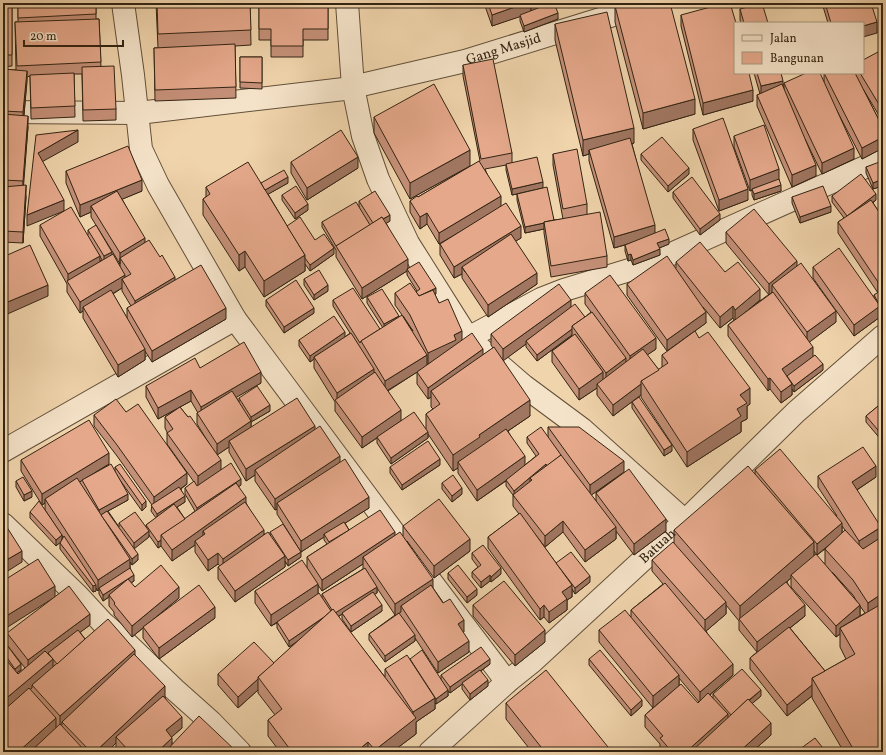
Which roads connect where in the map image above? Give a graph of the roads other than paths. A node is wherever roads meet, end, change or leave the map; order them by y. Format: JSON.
{"nodes":[{"id":1,"x":123,"y":3,"type":"edge"},
{"id":2,"x":347,"y":3,"type":"edge"},
{"id":3,"x":652,"y":3,"type":"edge"},
{"id":4,"x":353,"y":87,"type":"junction"},
{"id":5,"x":3,"y":112,"type":"edge"},
{"id":6,"x":138,"y":114,"type":"junction"},
{"id":7,"x":883,"y":159,"type":"edge"},
{"id":8,"x":235,"y":318,"type":"junction"},
{"id":9,"x":883,"y":336,"type":"edge"},
{"id":10,"x":468,"y":338,"type":"junction"},
{"id":11,"x":3,"y":451,"type":"edge"},
{"id":12,"x":685,"y":521,"type":"junction"},
{"id":13,"x":3,"y":524,"type":"edge"},
{"id":14,"x":507,"y":682,"type":"junction"},
{"id":15,"x":240,"y":752,"type":"edge"},
{"id":16,"x":430,"y":752,"type":"edge"}],
"edges":[{"from":1,"to":6,"type":"street"},
{"from":2,"to":4,"type":"street"},
{"from":3,"to":4,"type":"street","name":"Gang Masjid"},
{"from":4,"to":6,"type":"street","name":"Gang Masjid"},
{"from":4,"to":10,"type":"street"},
{"from":5,"to":6,"type":"street","name":"Gang Masjid"},
{"from":6,"to":8,"type":"street"},
{"from":7,"to":10,"type":"street"},
{"from":8,"to":11,"type":"street"},
{"from":8,"to":14,"type":"street"},
{"from":9,"to":12,"type":"street","name":"Batuah"},
{"from":10,"to":12,"type":"street"},
{"from":12,"to":14,"type":"street","name":"Batuah"},
{"from":13,"to":15,"type":"street"},
{"from":14,"to":16,"type":"street","name":"Batuah"}]}
